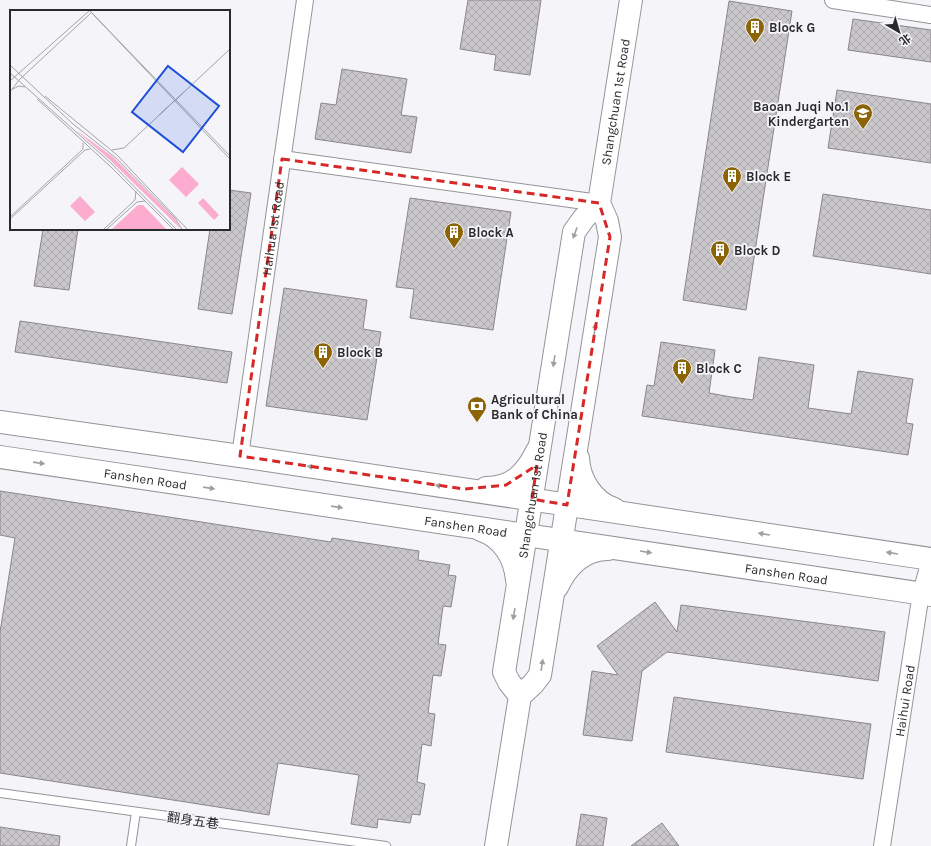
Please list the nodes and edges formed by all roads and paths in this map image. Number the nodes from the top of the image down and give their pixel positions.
1 (305, 0) edge
2 (631, 0) edge
3 (833, 0) edge
4 (931, 15) edge
5 (282, 159) junction
6 (599, 203) junction
7 (0, 422) edge
8 (541, 443) junction
9 (577, 444) junction
10 (240, 456) junction
11 (0, 457) edge
12 (464, 489) junction
13 (532, 499) junction
14 (567, 505) junction
15 (627, 514) junction
16 (466, 525) junction
17 (526, 534) junction
18 (562, 540) junction
19 (622, 549) junction
20 (931, 558) edge
21 (518, 587) junction
22 (926, 594) edge
23 (553, 595) junction
24 (520, 696) junction
25 (0, 793) edge
26 (136, 812) junction
27 (131, 846) edge
28 (386, 846) edge
29 (496, 846) edge
30 (882, 846) edge

1 - 5 street, Haihua 1st Road
2 - 6 main road, Shangchuan 1st Road
3 - 4 street
5 - 6 street
5 - 10 street, Haihua 1st Road
6 -> 8 main road, Shangchuan 1st Road
9 -> 6 main road
7 - 10 main road
8 - 12 main road
8 - 13 main road, Shangchuan 1st Road
9 - 14 main road
9 - 15 main road
12 -> 10 main road
11 -> 16 main road, Fanshen Road
12 - 13 main road
13 - 14 main road
13 - 17 main road, Shangchuan 1st Road
14 - 15 main road
14 - 18 main road
20 -> 15 main road
16 - 17 main road, Fanshen Road
16 - 21 main road
17 - 18 main road, Fanshen Road
17 - 21 main road, Shangchuan 1st Road
18 - 19 main road, Fanshen Road
18 - 23 main road
19 -> 22 main road, Fanshen Road
19 - 23 main road
20 - 22 street, Haihui Road
21 -> 24 main road, Shangchuan 1st Road
22 - 30 street, Haihui Road
24 -> 23 main road
24 - 29 main road
25 - 26 lane, 翻身五巷
26 - 27 lane
26 - 28 lane, 翻身五巷

